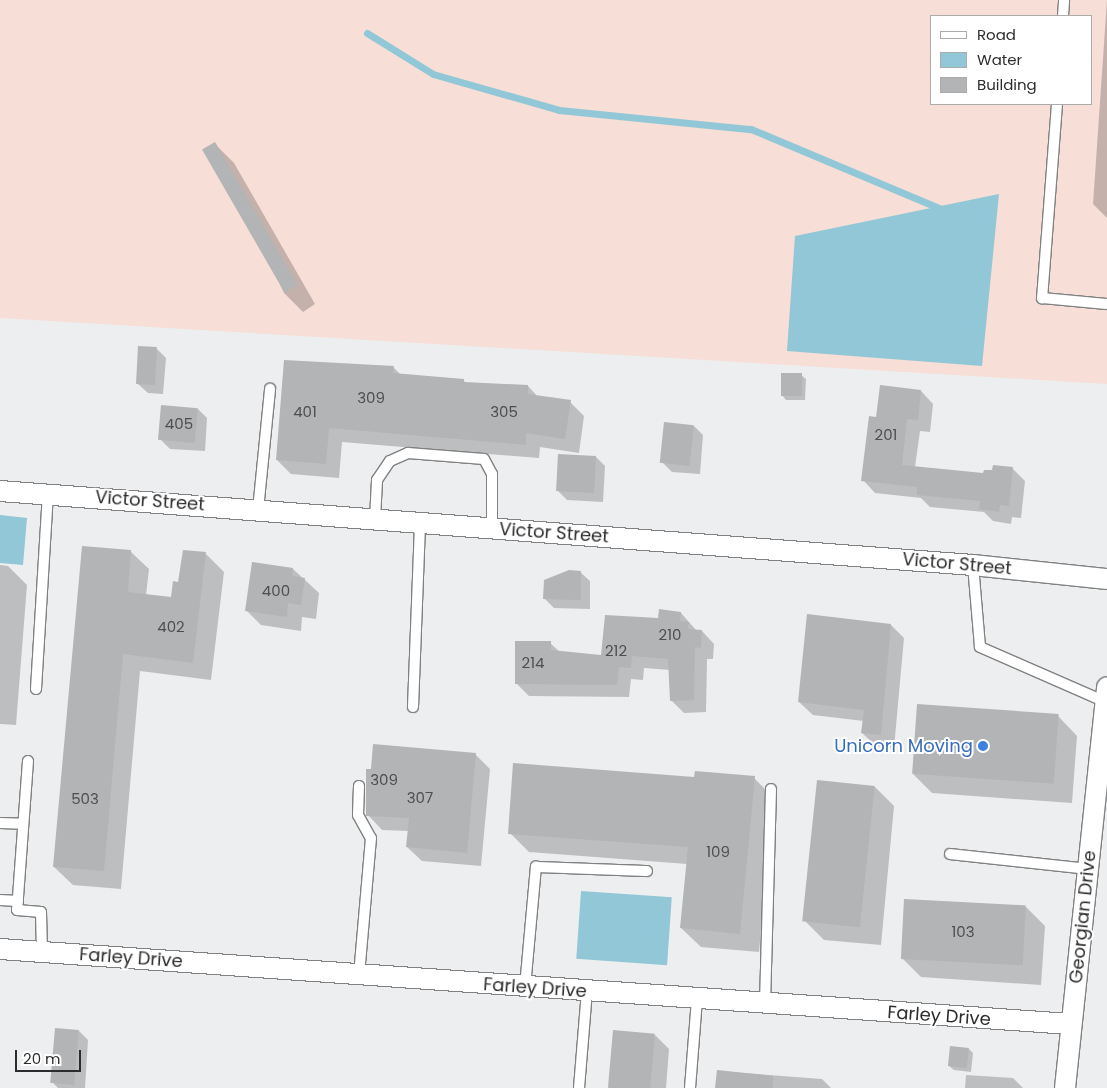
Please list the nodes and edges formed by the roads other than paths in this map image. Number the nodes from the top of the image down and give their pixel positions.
1 (1064, 0) edge
2 (1063, 15) edge
3 (1057, 105) edge
4 (1107, 304) edge
5 (270, 389) dead end
6 (0, 490) edge
7 (48, 493) junction
8 (258, 510) junction
9 (375, 519) junction
10 (420, 522) junction
11 (492, 528) junction
12 (973, 565) junction
13 (1107, 579) edge
14 (36, 689) dead end
15 (1106, 695) edge
16 (413, 707) dead end
17 (1104, 758) edge
18 (28, 761) dead end
19 (358, 786) dead end
20 (771, 789) dead end
21 (0, 823) edge
22 (23, 824) junction
23 (950, 854) dead end
24 (1088, 869) junction
25 (646, 871) dead end
26 (0, 900) edge
27 (18, 901) junction
28 (0, 949) edge
29 (42, 952) junction
30 (359, 974) junction
31 (525, 987) junction
32 (586, 992) junction
33 (697, 999) junction
34 (765, 1004) junction
35 (1071, 1024) junction
36 (579, 1088) edge
37 (690, 1088) edge
38 (1065, 1088) edge

1 - 2 lane
3 - 4 lane
5 - 8 lane
6 - 7 street, Victor Street
7 - 8 street, Victor Street
7 - 14 lane
8 - 9 street, Victor Street
9 - 10 street, Victor Street
9 - 11 lane
10 - 11 street, Victor Street
10 - 16 lane
11 - 12 street, Victor Street
12 - 13 street, Victor Street
12 - 15 lane
15 - 17 street, Georgian Drive
17 - 24 street, Georgian Drive
18 - 22 lane
19 - 30 lane
20 - 34 lane
21 - 22 lane
22 - 27 lane
23 - 24 lane
24 - 35 street, Georgian Drive
25 - 31 lane
26 - 27 lane
27 - 29 lane
28 - 29 street, Farley Drive
29 - 30 street, Farley Drive
30 - 31 street, Farley Drive
31 - 32 street, Farley Drive
32 - 33 street, Farley Drive
32 - 36 lane
33 - 34 street, Farley Drive
33 - 37 lane
34 - 35 street, Farley Drive
35 - 38 street, Georgian Drive

